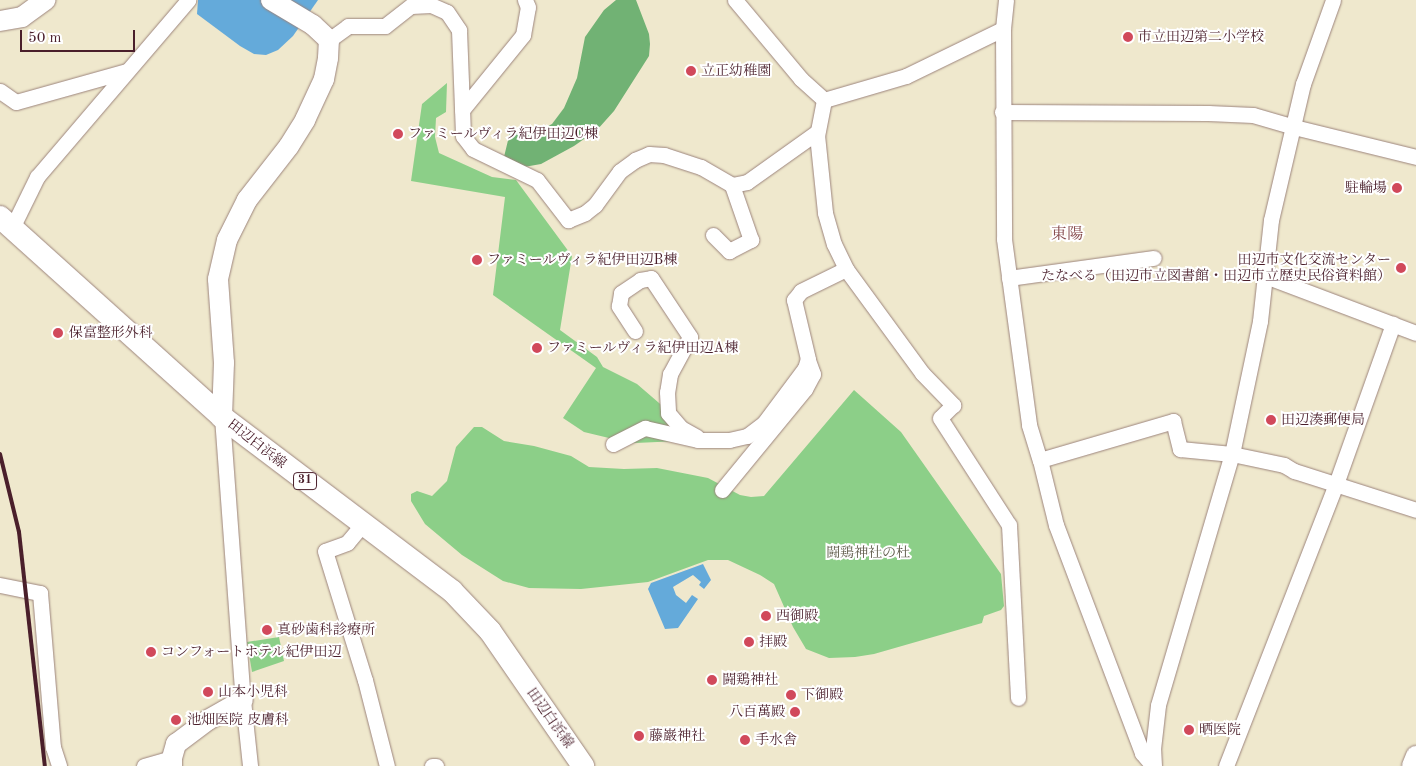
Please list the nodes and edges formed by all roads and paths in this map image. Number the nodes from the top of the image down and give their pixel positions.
1 (45, 0) edge
2 (188, 0) edge
3 (271, 0) edge
4 (525, 0) edge
5 (735, 0) edge
6 (1006, 0) edge
7 (1333, 0) edge
8 (0, 21) edge
9 (1003, 29) junction
10 (329, 40) junction
11 (127, 71) junction
12 (0, 91) edge
13 (824, 100) junction
14 (462, 110) junction
15 (1002, 112) junction
16 (1294, 127) junction
17 (817, 132) junction
18 (1416, 157) edge
19 (732, 185) junction
20 (6, 222) edge
21 (713, 235) dead end
22 (1154, 258) dead end
23 (846, 269) junction
24 (1265, 276) junction
25 (1009, 278) junction
26 (1393, 324) junction
27 (635, 331) dead end
28 (1416, 333) edge
29 (808, 359) junction
30 (222, 417) junction
31 (702, 440) junction
32 (613, 444) dead end
33 (1232, 454) junction
34 (1040, 460) junction
35 (1336, 484) junction
36 (722, 490) dead end
37 (1416, 510) edge
38 (362, 524) junction
39 (0, 584) edge
40 (1018, 698) dead end
41 (243, 700) junction
42 (1416, 756) edge
43 (172, 762) edge
44 (59, 766) edge
45 (144, 766) edge
46 (250, 766) edge
47 (387, 766) edge
48 (432, 766) edge
49 (436, 766) edge
50 (583, 766) edge
51 (1153, 766) edge
52 (1226, 766) edge
53 (1412, 766) edge

1 - 8 street
2 - 11 street
3 - 10 street
4 - 14 street
5 - 13 street
6 - 9 street
7 - 16 street
9 - 13 street
9 - 15 street
10 - 14 street
10 - 30 street
11 - 12 street
11 - 20 street
13 - 17 street
14 - 19 street
15 - 16 street
15 - 25 street
16 - 18 street
16 - 24 street
17 - 19 street
17 - 23 street
19 - 21 street
20 - 30 main road, 田辺白浜線 / 31
22 - 25 street
23 - 29 street
23 - 40 street
24 - 26 street
24 - 33 street
25 - 34 street
26 - 28 street
26 - 35 street
27 - 31 street
29 - 31 street
29 - 36 street
30 - 38 main road, 田辺白浜線 / 31
30 - 41 street
31 - 32 street
33 - 34 street
33 - 35 street
33 - 51 street
34 - 51 street
35 - 37 street
35 - 52 street
38 - 47 street
38 - 50 main road, 田辺白浜線 / 31
39 - 44 street
41 - 43 street
41 - 46 street
42 - 53 street
43 - 45 street
48 - 49 street

